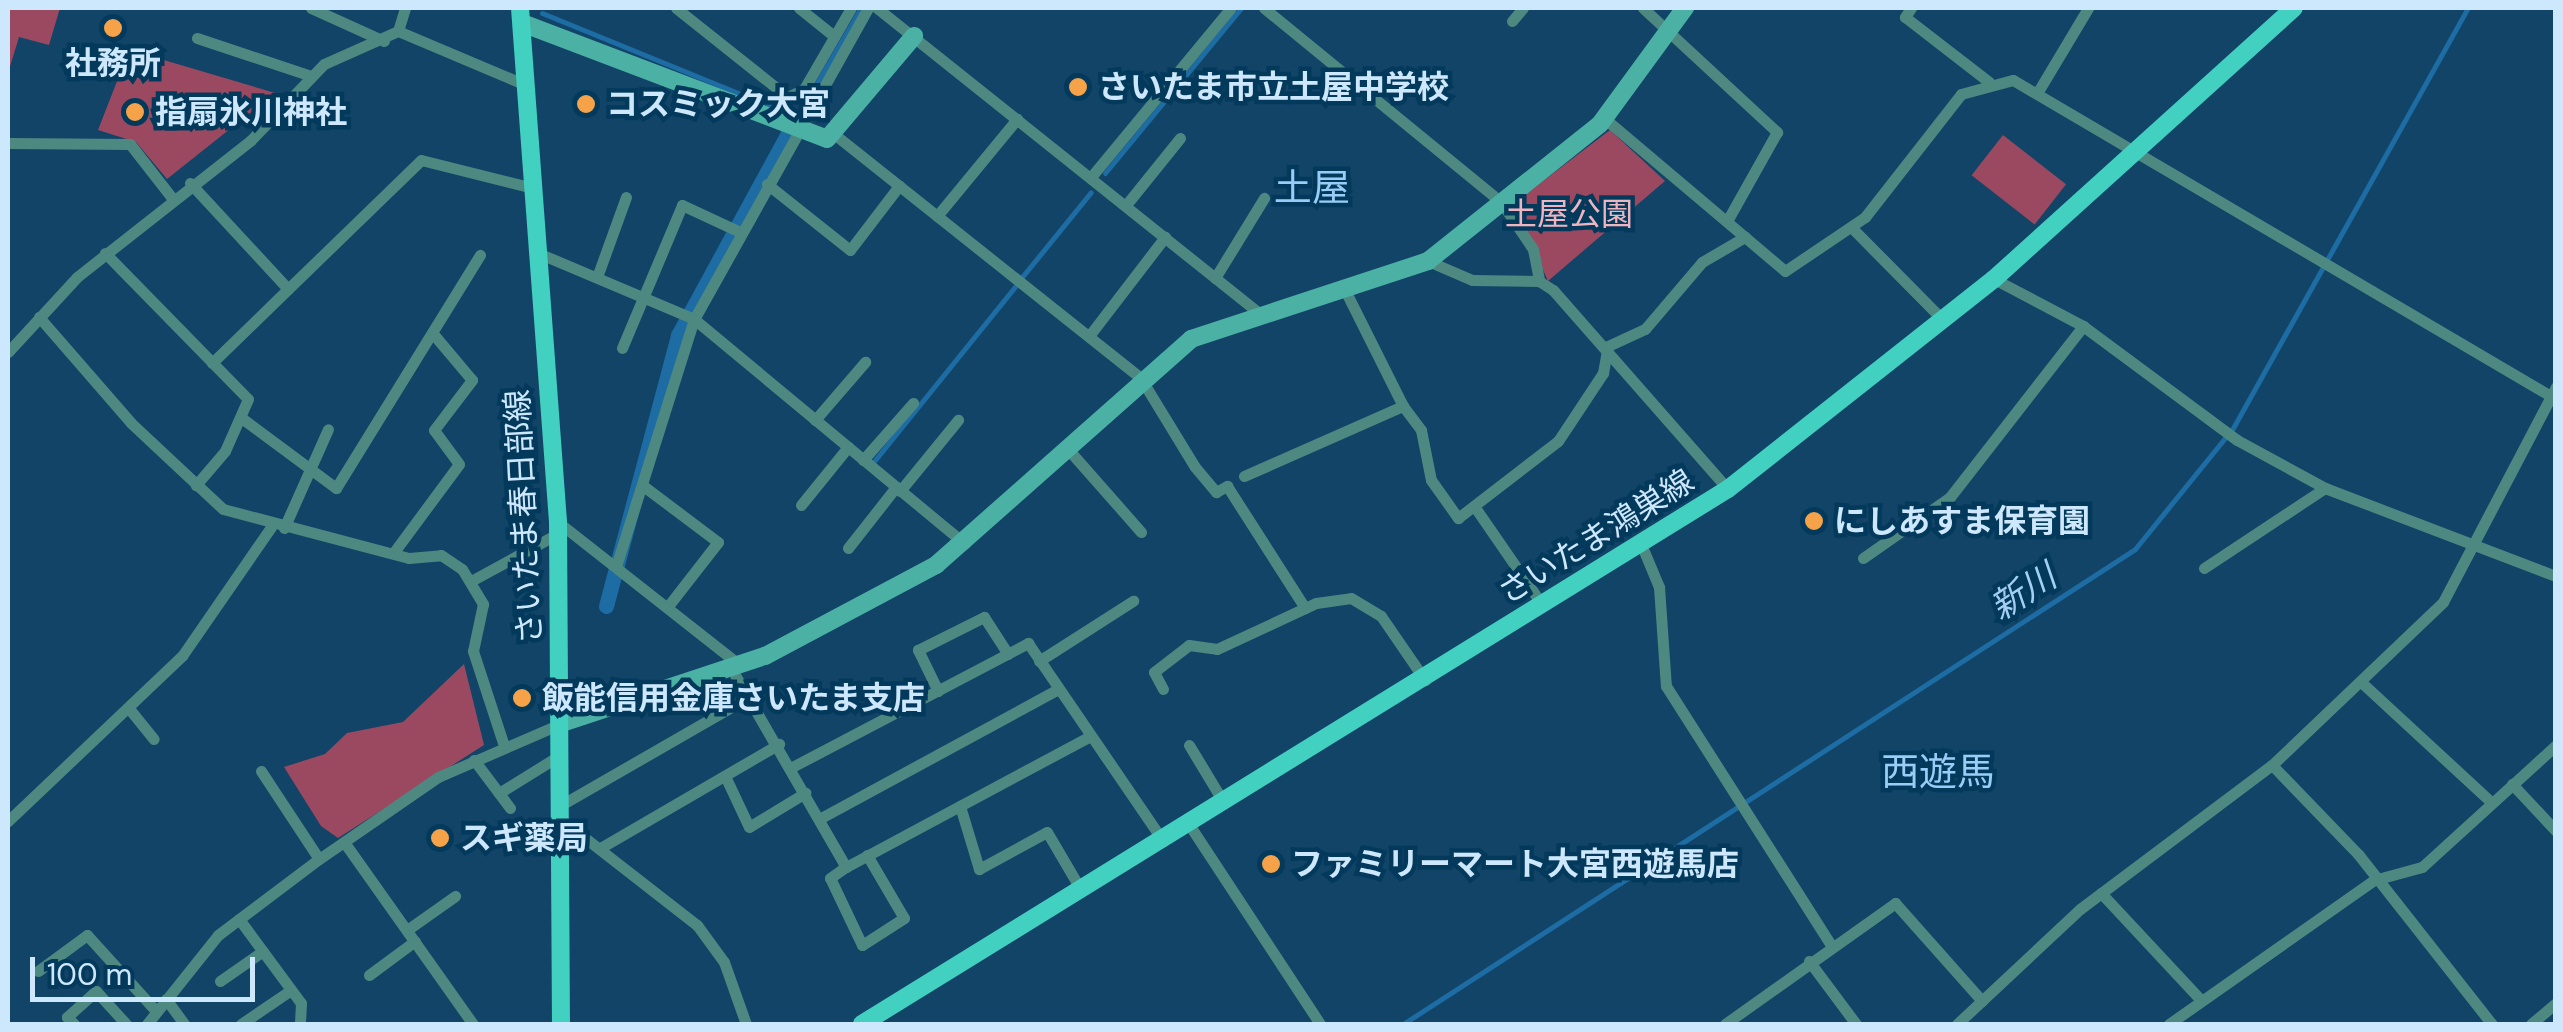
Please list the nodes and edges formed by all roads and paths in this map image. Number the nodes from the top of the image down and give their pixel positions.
1 (311, 8) edge
2 (405, 8) edge
3 (676, 8) edge
4 (699, 8) edge
5 (799, 8) edge
6 (850, 8) edge
7 (868, 8) edge
8 (877, 8) edge
9 (1231, 8) edge
10 (1264, 8) edge
11 (1522, 8) edge
12 (1643, 8) edge
13 (1685, 8) edge
14 (1911, 8) edge
15 (2088, 8) edge
16 (2294, 8) edge
17 (521, 15) edge
18 (689, 18) junction
19 (1512, 21) dead end
20 (1670, 29) junction
21 (398, 31) junction
22 (834, 36) junction
23 (914, 36) junction
24 (197, 38) dead end
25 (384, 41) junction
26 (311, 76) junction
27 (1989, 82) junction
28 (526, 85) junction
29 (2038, 90) junction
30 (1604, 118) junction
31 (1018, 119) junction
32 (796, 132) junction
33 (834, 134) junction
34 (1180, 138) dead end
35 (8, 142) edge
36 (2130, 153) junction
37 (1091, 177) junction
38 (190, 183) junction
39 (768, 184) junction
40 (899, 186) junction
41 (533, 188) junction
42 (626, 197) dead end
43 (172, 198) junction
44 (1264, 198) dead end
45 (1501, 202) junction
46 (1126, 205) junction
47 (938, 216) junction
48 (1727, 221) junction
49 (1851, 226) junction
50 (740, 232) junction
51 (1745, 237) junction
52 (1165, 238) junction
53 (105, 253) junction
54 (538, 254) junction
55 (480, 255) dead end
56 (1428, 260) junction
57 (596, 277) junction
58 (1216, 278) junction
59 (1994, 278) junction
60 (1539, 281) junction
61 (288, 289) junction
62 (1345, 290) junction
63 (644, 296) junction
64 (1260, 316) junction
65 (39, 317) junction
66 (694, 319) junction
67 (1944, 321) junction
68 (2082, 326) junction
69 (435, 336) junction
70 (1088, 336) junction
71 (622, 348) dead end
72 (8, 352) edge
73 (1605, 352) junction
74 (865, 362) dead end
75 (212, 363) junction
76 (1140, 377) junction
77 (2552, 391) edge
78 (913, 403) dead end
79 (1403, 406) junction
80 (243, 418) junction
81 (815, 420) junction
82 (958, 420) dead end
83 (328, 429) dead end
84 (848, 447) junction
85 (1067, 448) junction
86 (863, 460) junction
87 (311, 468) junction
88 (1244, 476) dead end
89 (196, 485) junction
90 (642, 485) junction
91 (2325, 488) junction
92 (898, 489) junction
93 (1728, 489) junction
94 (801, 505) dead end
95 (1474, 506) junction
96 (278, 527) junction
97 (558, 528) junction
98 (1141, 532) dead end
99 (2472, 540) junction
100 (965, 544) junction
101 (1641, 544) junction
102 (848, 548) dead end
103 (394, 552) junction
104 (1863, 558) dead end
105 (617, 563) junction
106 (2204, 568) dead end
107 (2556, 576) edge
108 (471, 580) junction
109 (1133, 600) dead end
110 (669, 605) junction
111 (1544, 606) junction
112 (1305, 608) junction
113 (1008, 654) junction
114 (1040, 661) junction
115 (736, 666) junction
116 (1426, 680) junction
117 (2361, 682) junction
118 (1163, 689) dead end
119 (1058, 690) junction
120 (938, 691) junction
121 (749, 696) junction
122 (131, 712) junction
123 (562, 723) junction
124 (1088, 737) junction
125 (154, 739) dead end
126 (779, 744) junction
127 (1190, 745) dead end
128 (2556, 745) edge
129 (504, 746) junction
130 (562, 754) junction
131 (474, 760) junction
132 (2272, 765) junction
133 (792, 767) junction
134 (261, 771) dead end
135 (725, 776) junction
136 (2512, 784) junction
137 (499, 793) junction
138 (805, 793) junction
139 (2492, 803) junction
140 (960, 806) junction
141 (1226, 806) junction
142 (510, 808) dead end
143 (562, 813) junction
144 (820, 818) junction
145 (8, 821) edge
146 (1192, 829) junction
147 (2556, 830) edge
148 (344, 842) junction
149 (1166, 844) junction
150 (602, 846) junction
151 (867, 855) junction
152 (319, 859) junction
153 (846, 866) junction
154 (2374, 880) junction
155 (1081, 890) junction
156 (2101, 893) junction
157 (456, 896) dead end
158 (240, 919) junction
159 (406, 930) junction
160 (414, 941) junction
161 (1830, 945) junction
162 (262, 951) junction
163 (1809, 961) junction
164 (38, 971) dead end
165 (370, 974) dead end
166 (220, 981) dead end
167 (291, 990) junction
168 (166, 999) junction
169 (2200, 999) junction
170 (1982, 1001) junction
171 (2556, 1003) edge
172 (156, 1011) junction
173 (561, 1019) edge
174 (74, 1024) edge
175 (126, 1024) edge
176 (147, 1024) edge
177 (184, 1024) edge
178 (241, 1024) edge
179 (300, 1024) edge
180 (472, 1024) edge
181 (544, 1024) edge
182 (746, 1024) edge
183 (862, 1024) edge
184 (1320, 1024) edge
185 (1725, 1024) edge
186 (1856, 1024) edge
187 (1957, 1024) edge
188 (2168, 1024) edge
189 (2492, 1024) edge
190 (2531, 1024) edge

1 - 25 street
2 - 21 street
3 - 18 street
4 - 18 street
5 - 22 street
6 - 22 street
7 - 32 street
8 - 23 street
9 - 37 street
10 - 45 street
11 - 19 street
12 - 20 street
13 - 20 street
14 - 27 street
15 - 29 street
16 - 36 main road, さいたま鴻巣線
17 - 28 main road, さいたま春日部線
17 - 32 street
18 - 22 street
20 - 30 street
20 - 48 street
21 - 25 street
21 - 28 street
23 - 31 street
23 - 33 street
24 - 26 street
25 - 26 street
26 - 38 street
27 - 29 street
27 - 49 street
28 - 41 main road, さいたま春日部線
29 - 36 street
30 - 45 street
30 - 48 street
31 - 37 street
31 - 47 street
32 - 33 street
32 - 39 street
33 - 40 street
34 - 46 street
35 - 43 street
36 - 59 main road, さいたま鴻巣線
36 - 77 street
37 - 46 street
38 - 43 street
38 - 61 street
39 - 40 street
39 - 50 street
40 - 47 street
41 - 54 main road, さいたま春日部線
41 - 61 street
42 - 57 street
43 - 53 street
44 - 58 street
45 - 56 street
45 - 60 street
46 - 52 street
47 - 70 street
48 - 51 street
49 - 51 street
49 - 67 street
50 - 63 street
50 - 66 street
51 - 73 street
52 - 58 street
52 - 70 street
53 - 65 street
53 - 75 street
54 - 57 street
54 - 97 main road, さいたま春日部線
55 - 69 street
56 - 60 street
56 - 62 street
57 - 63 street
58 - 64 street
59 - 67 main road, さいたま鴻巣線
59 - 68 street
60 - 73 street
61 - 75 street
62 - 64 street
62 - 79 street
63 - 66 street
63 - 71 street
64 - 76 street
65 - 72 street
65 - 89 street
66 - 81 street
66 - 90 street
67 - 93 main road, さいたま鴻巣線
68 - 91 street
68 - 104 street
69 - 87 street
69 - 103 street
70 - 76 street
73 - 93 street
73 - 95 street
74 - 81 street
75 - 80 street
76 - 85 street
76 - 112 street
77 - 99 street
78 - 86 street
79 - 88 street
79 - 95 street
80 - 87 street
80 - 89 street
81 - 84 street
82 - 92 street
83 - 87 street
84 - 86 street
84 - 94 street
85 - 98 street
85 - 100 street
86 - 92 street
87 - 96 street
89 - 96 street
90 - 105 street
90 - 110 street
91 - 99 street
91 - 106 street
92 - 100 street
92 - 102 street
93 - 101 main road, さいたま鴻巣線
95 - 111 street
96 - 103 street
96 - 122 street
97 - 105 street
97 - 108 street
97 - 123 main road, さいたま春日部線
99 - 107 street
99 - 117 street
100 - 115 street
101 - 111 main road, さいたま鴻巣線
101 - 161 street
103 - 108 street
105 - 110 street
108 - 129 street
109 - 114 street
110 - 115 street
111 - 116 main road, さいたま鴻巣線
112 - 116 street
112 - 118 street
113 - 114 street
113 - 120 street
113 - 120 street
114 - 119 street
115 - 121 street
115 - 123 street
116 - 141 main road, さいたま鴻巣線
117 - 132 street
117 - 139 street
119 - 124 street
119 - 144 street
120 - 133 street
121 - 126 street
121 - 143 street
122 - 125 street
122 - 145 street
123 - 129 street
123 - 130 main road, さいたま春日部線
124 - 140 street
124 - 149 street
126 - 133 street
126 - 135 street
127 - 141 street
128 - 136 street
129 - 131 street
130 - 137 street
130 - 143 main road, さいたま春日部線
131 - 137 street
131 - 148 street
132 - 154 street
132 - 156 street
133 - 138 street
134 - 152 street
135 - 138 street
135 - 150 street
136 - 139 street
136 - 147 street
137 - 142 street
138 - 144 street
139 - 154 street
140 - 151 street
140 - 155 street
141 - 146 main road, さいたま鴻巣線
143 - 150 street
143 - 173 main road, さいたま春日部線
144 - 153 street
146 - 149 main road, さいたま鴻巣線
146 - 184 street
148 - 152 street
148 - 159 street
149 - 155 main road, さいたま鴻巣線
150 - 182 street
151 - 153 street
151 - 153 street
152 - 158 street
154 - 169 street
154 - 189 street
155 - 183 main road, さいたま鴻巣線
156 - 169 street
156 - 170 street
157 - 159 street
158 - 162 street
158 - 168 street
159 - 160 street
160 - 165 street
160 - 180 street
161 - 163 street
161 - 170 street
162 - 166 street
162 - 167 street
163 - 185 street
163 - 186 street
164 - 172 street
167 - 178 street
167 - 179 street
168 - 172 street
168 - 177 street
169 - 188 street
170 - 187 street
171 - 190 street
172 - 176 street
173 - 181 street
174 - 175 street

